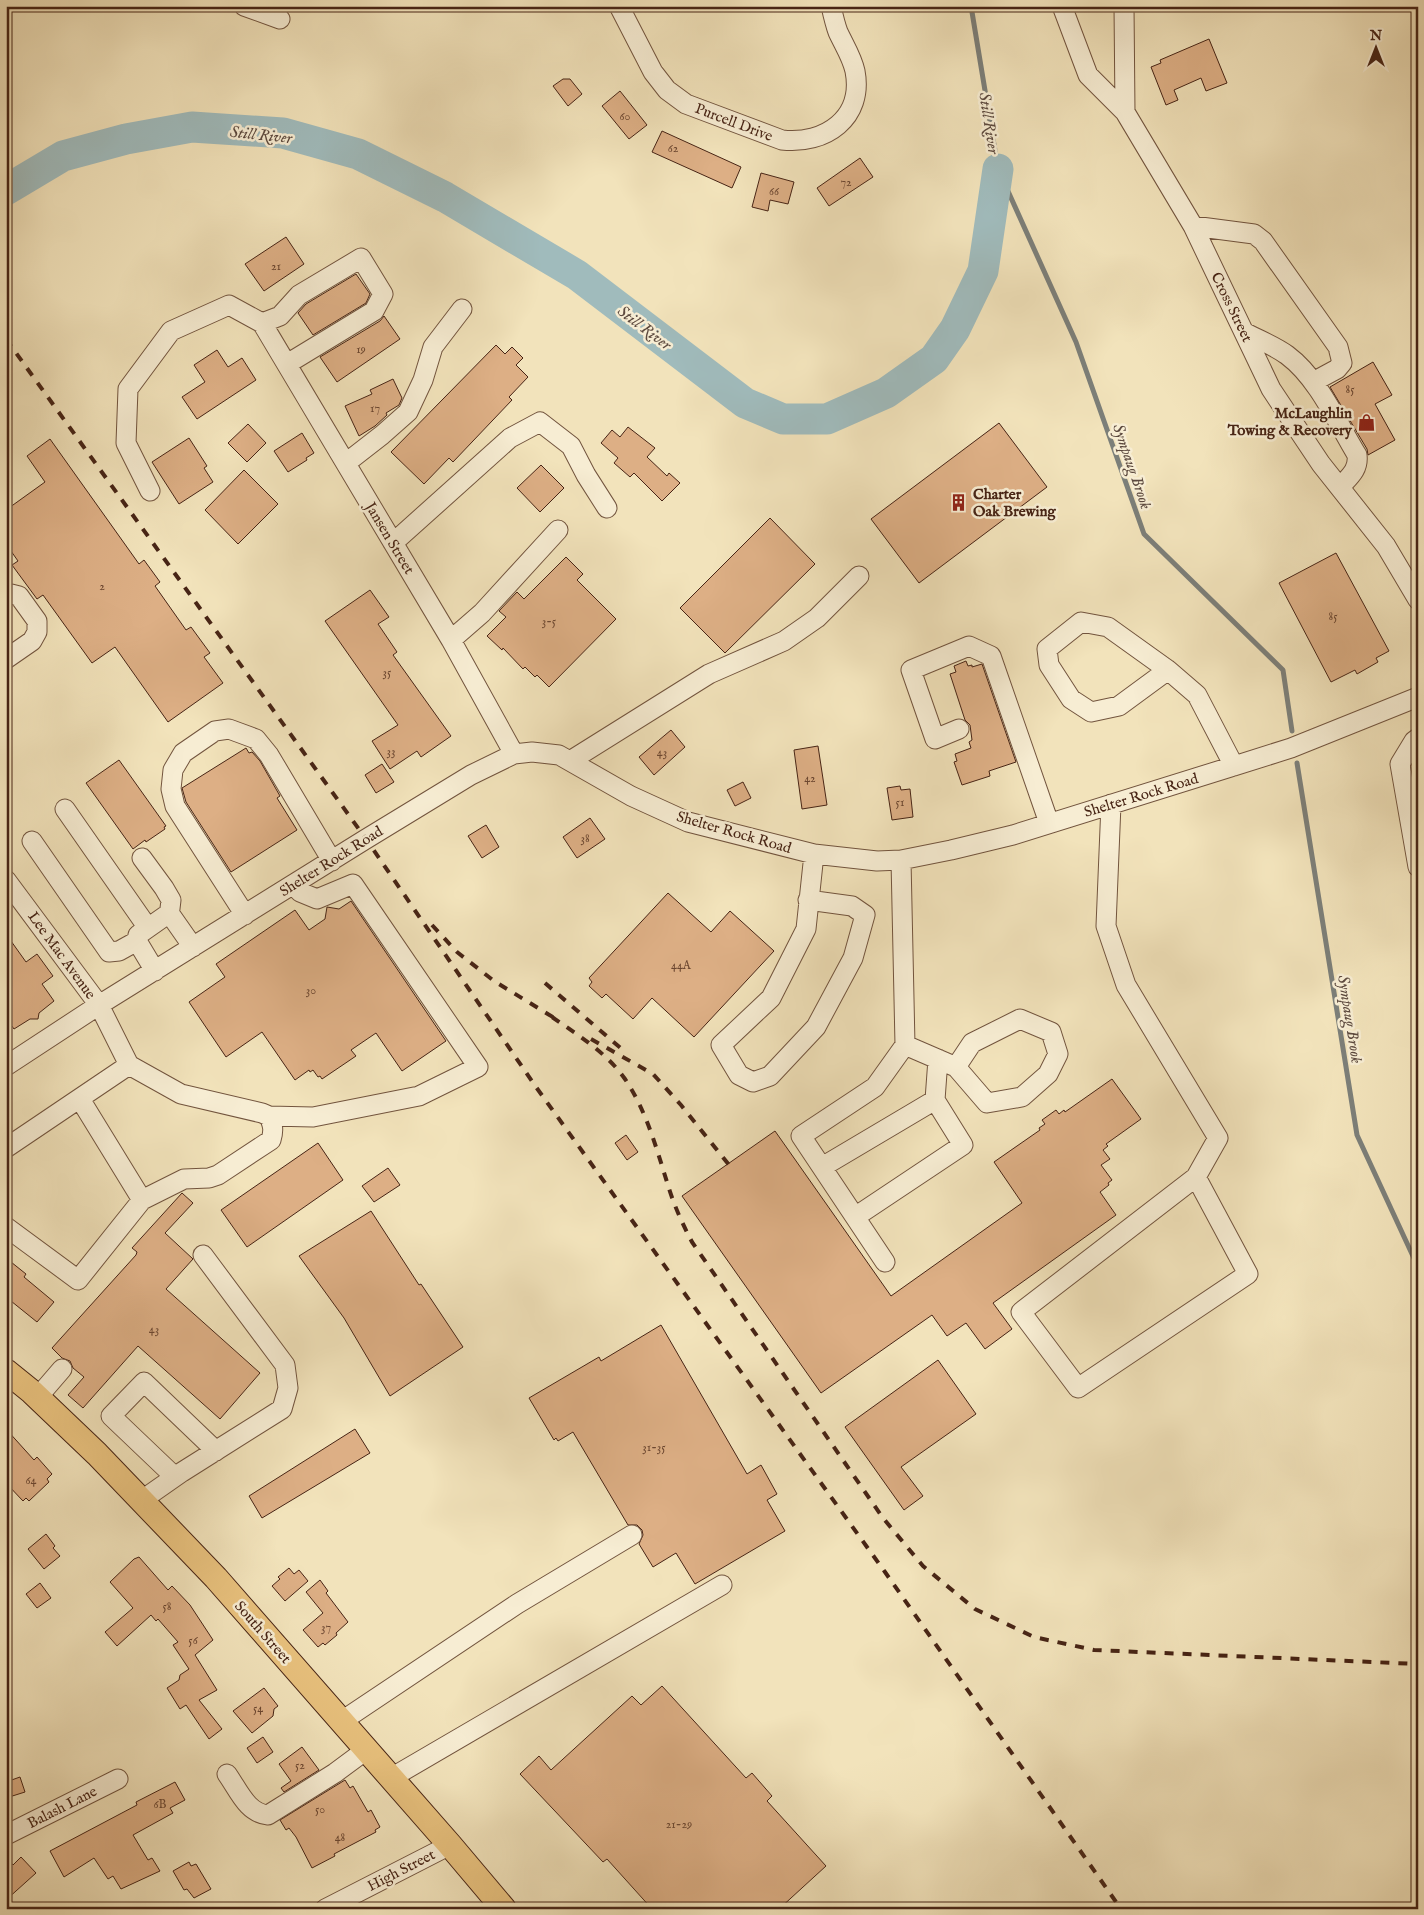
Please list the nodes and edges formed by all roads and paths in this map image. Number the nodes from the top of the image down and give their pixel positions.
1 (244, 6) edge
2 (619, 6) edge
3 (831, 6) edge
4 (1062, 6) edge
5 (1124, 6) edge
6 (280, 18) dead end
7 (1125, 112) junction
8 (1193, 226) junction
9 (462, 309) dead end
10 (262, 323) junction
11 (1246, 333) junction
12 (287, 364) junction
13 (1313, 382) junction
14 (346, 463) junction
15 (1340, 487) junction
16 (150, 491) dead end
17 (607, 508) dead end
18 (558, 530) dead end
19 (393, 543) junction
20 (859, 576) dead end
21 (6, 596) edge
22 (1418, 600) edge
23 (451, 640) junction
24 (6, 659) edge
25 (1168, 670) junction
26 (1418, 697) edge
27 (959, 729) dead end
28 (1418, 738) edge
29 (514, 754) junction
30 (570, 761) junction
31 (1234, 766) junction
32 (1111, 804) junction
33 (65, 809) dead end
34 (1049, 823) junction
35 (32, 841) dead end
36 (814, 854) junction
37 (142, 858) dead end
38 (332, 860) junction
39 (901, 860) junction
40 (1418, 867) edge
41 (6, 880) edge
42 (294, 884) junction
43 (808, 900) junction
44 (245, 915) junction
45 (169, 916) junction
46 (143, 935) junction
47 (193, 947) junction
48 (155, 971) junction
49 (99, 1005) junction
50 (905, 1045) junction
51 (938, 1059) junction
52 (129, 1065) junction
53 (6, 1066) edge
54 (956, 1067) junction
55 (80, 1099) junction
56 (935, 1100) junction
57 (270, 1116) junction
58 (6, 1148) edge
59 (822, 1167) junction
60 (1196, 1178) junction
61 (142, 1200) junction
62 (856, 1217) junction
63 (6, 1227) edge
64 (203, 1255) dead end
65 (885, 1262) dead end
66 (62, 1369) dead end
67 (6, 1371) edge
68 (37, 1398) junction
69 (216, 1451) junction
70 (175, 1477) junction
71 (143, 1502) junction
72 (632, 1535) dead end
73 (722, 1585) dead end
74 (342, 1721) junction
75 (366, 1750) junction
76 (227, 1774) dead end
77 (391, 1778) junction
78 (118, 1779) dead end
79 (6, 1835) edge
80 (450, 1845) junction
81 (325, 1909) edge
82 (504, 1909) edge

1 - 6 street
2 - 3 street, Purcell Drive
4 - 7 street, Cross Street
5 - 7 street
7 - 8 street, Cross Street
8 - 11 street, Cross Street
8 - 13 street
9 - 14 street
10 - 12 street, Jansen Street
10 - 12 street
10 - 16 street
11 - 13 street
11 - 15 street, Cross Street
12 - 14 street, Jansen Street
13 - 15 street
14 - 19 street, Jansen Street
15 - 22 street, Cross Street
17 - 19 street
18 - 23 street
19 - 23 street, Jansen Street
20 - 30 street
21 - 24 street
23 - 29 street, Jansen Street
25 - 25 street
25 - 31 street
26 - 31 street, Shelter Rock Road
27 - 34 street
28 - 40 street
29 - 30 street, Shelter Rock Road
29 - 38 street, Shelter Rock Road
30 - 36 street, Shelter Rock Road
31 - 32 street, Shelter Rock Road
32 - 34 street, Shelter Rock Road
32 - 60 street
33 - 46 street
34 - 39 street, Shelter Rock Road
35 - 46 street
36 - 39 street, Shelter Rock Road
36 - 43 street
37 - 45 street
38 - 42 street, Shelter Rock Road
38 - 44 street
39 - 50 street
41 - 49 street, Lee Mac Avenue
42 - 44 street, Shelter Rock Road
42 - 57 street
43 - 43 street
44 - 47 street, Shelter Rock Road
45 - 46 street
45 - 47 street
46 - 48 street
47 - 48 street, Shelter Rock Road
48 - 49 street, Shelter Rock Road
49 - 52 street, Lee Mac Avenue
49 - 53 street, Shelter Rock Road
50 - 51 street
50 - 59 street
51 - 54 street
51 - 56 street
52 - 55 street
52 - 57 street
54 - 54 street
55 - 58 street
55 - 61 street
56 - 59 street
56 - 62 street
57 - 61 street
59 - 62 street
60 - 60 street
61 - 63 street
62 - 65 street
64 - 69 street
66 - 68 street
67 - 68 main road, South Street
68 - 71 main road, South Street
69 - 70 street
69 - 70 street
70 - 71 street
71 - 74 main road, South Street
72 - 74 street
73 - 77 street
74 - 75 main road, South Street
75 - 76 street
75 - 77 main road, South Street
77 - 80 main road, South Street
78 - 79 street, Balash Lane
80 - 81 street, High Street
80 - 82 main road, South Street

